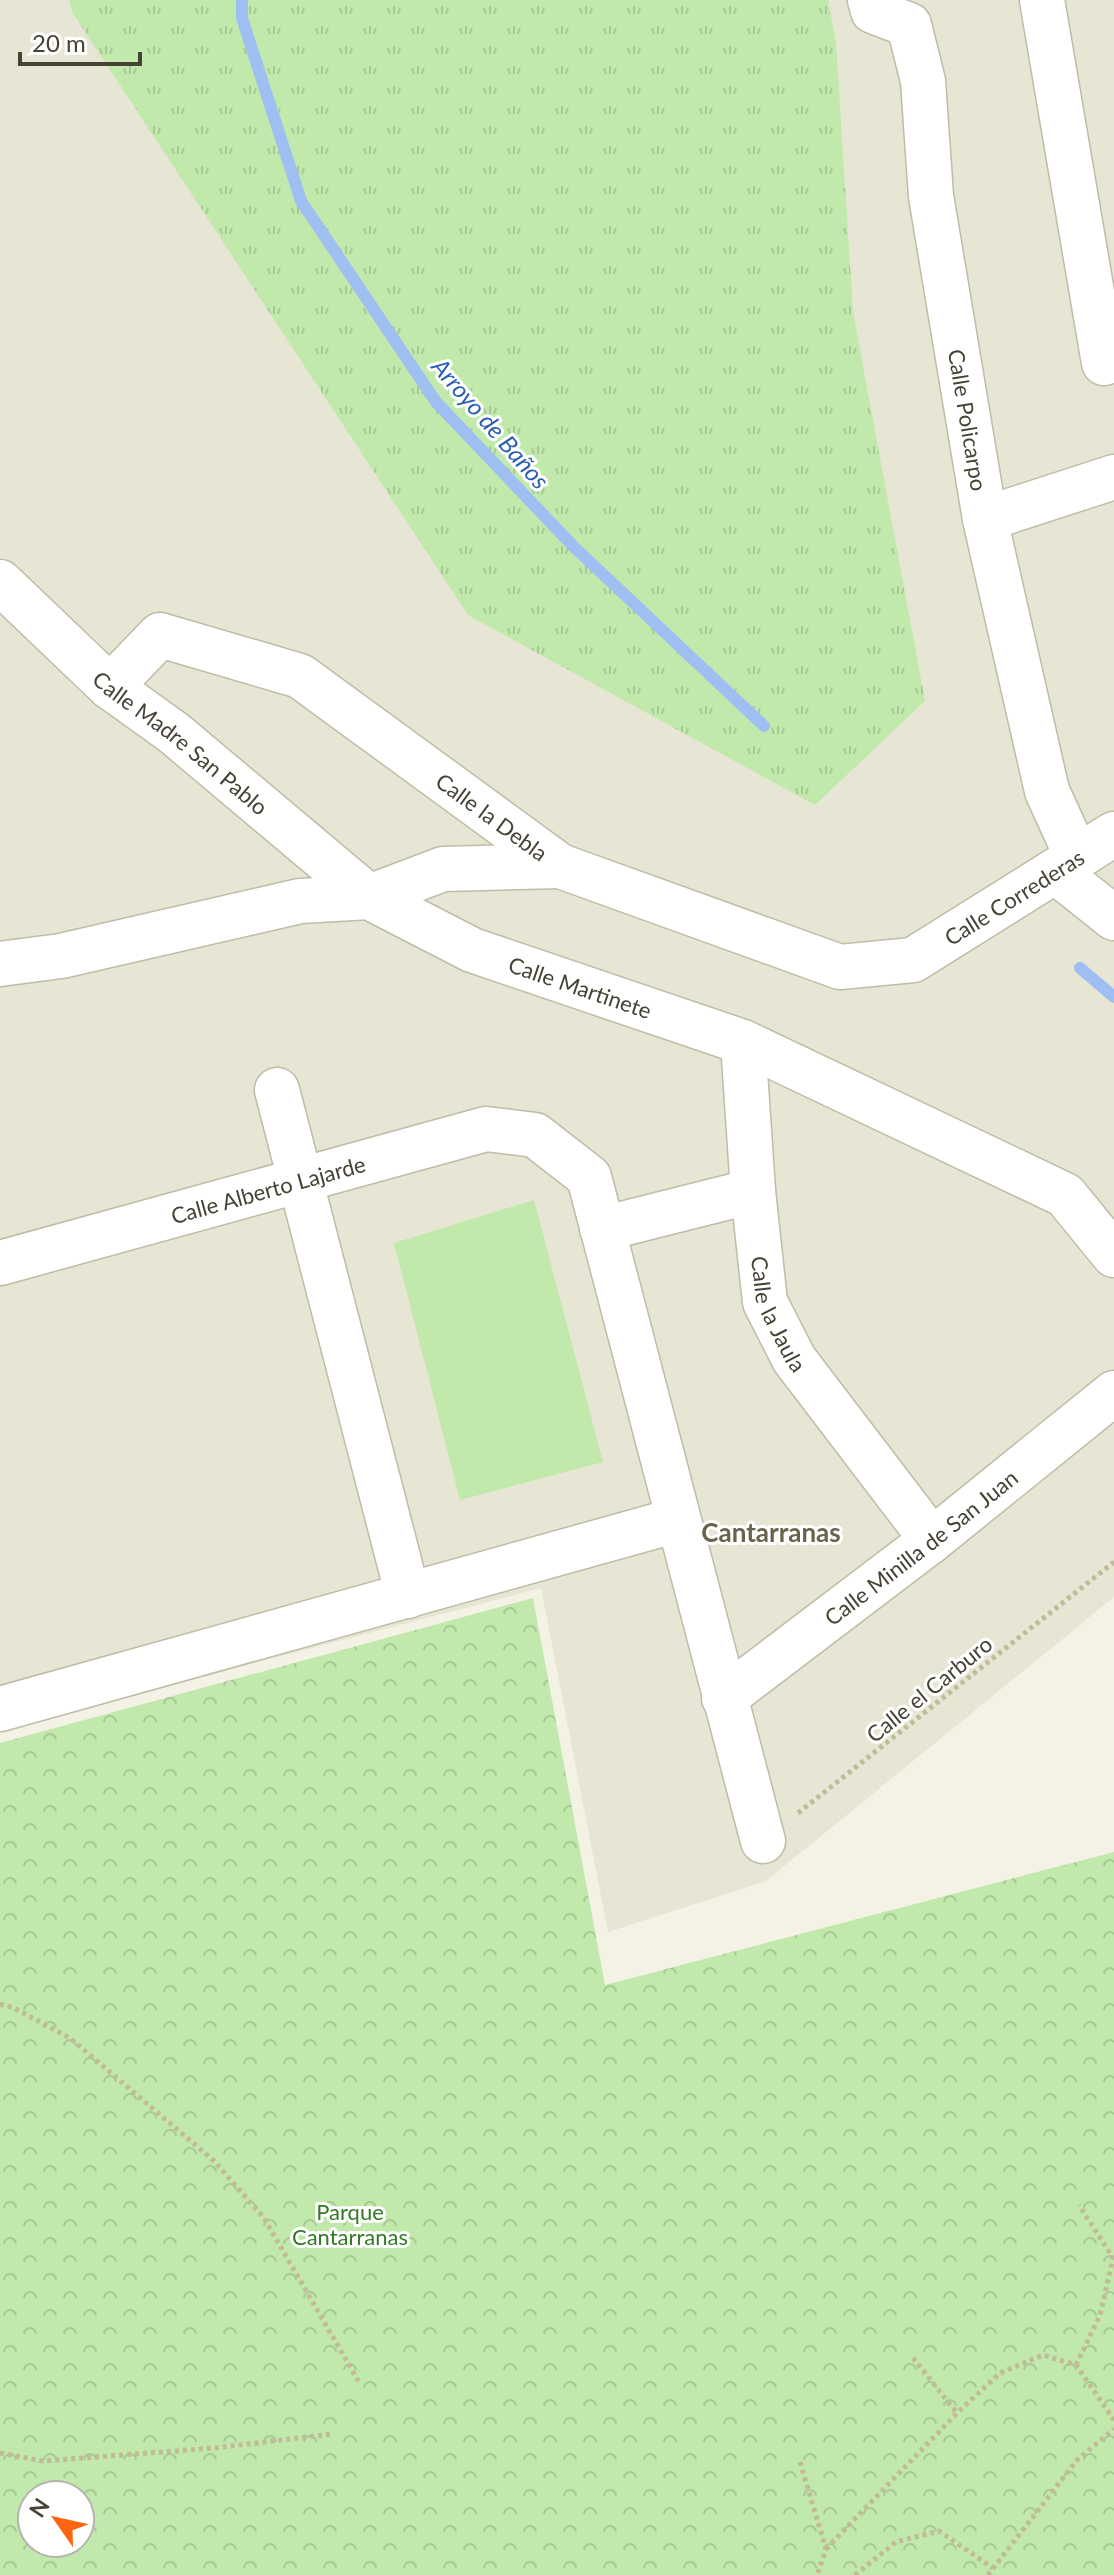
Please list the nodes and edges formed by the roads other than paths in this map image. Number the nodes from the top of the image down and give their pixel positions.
1 (1042, 0) edge
2 (872, 6) edge
3 (1114, 360) edge
4 (1114, 477) edge
5 (985, 519) junction
6 (0, 582) edge
7 (110, 687) junction
8 (1114, 834) edge
9 (1066, 864) junction
10 (560, 866) junction
11 (369, 897) junction
12 (1114, 918) edge
13 (913, 960) joint
14 (0, 964) edge
15 (743, 1042) junction
16 (277, 1090) dead end
17 (301, 1181) junction
18 (753, 1191) junction
19 (602, 1229) junction
20 (1114, 1255) edge
21 (0, 1263) edge
22 (1114, 1393) edge
23 (677, 1520) junction
24 (932, 1540) junction
25 (408, 1596) junction
26 (724, 1698) junction
27 (0, 1709) edge
28 (763, 1841) road end

1 - 3 street
2 - 5 street, Calle Policarpo
4 - 5 street
5 - 9 street, Calle Policarpo
6 - 7 street, Calle Madre San Pablo
7 - 10 street, Calle la Debla
7 - 11 street, Calle Madre San Pablo
8 - 9 street, Calle Correderas
9 - 12 street
9 - 13 street, Calle Correderas
10 - 11 street
10 - 13 street, Calle la Debla
11 - 14 street
11 - 15 street, Calle Martinete
15 - 18 street, Calle la Jaula
15 - 20 street, Calle Martinete
16 - 17 street
17 - 19 street, Calle Alberto Lajarde
17 - 21 street, Calle Alberto Lajarde
17 - 25 street
18 - 19 street
18 - 24 street, Calle la Jaula
19 - 23 street
22 - 24 street, Calle Minilla de San Juan
23 - 25 street
23 - 26 street
24 - 26 street, Calle Minilla de San Juan
25 - 27 street
26 - 28 street

